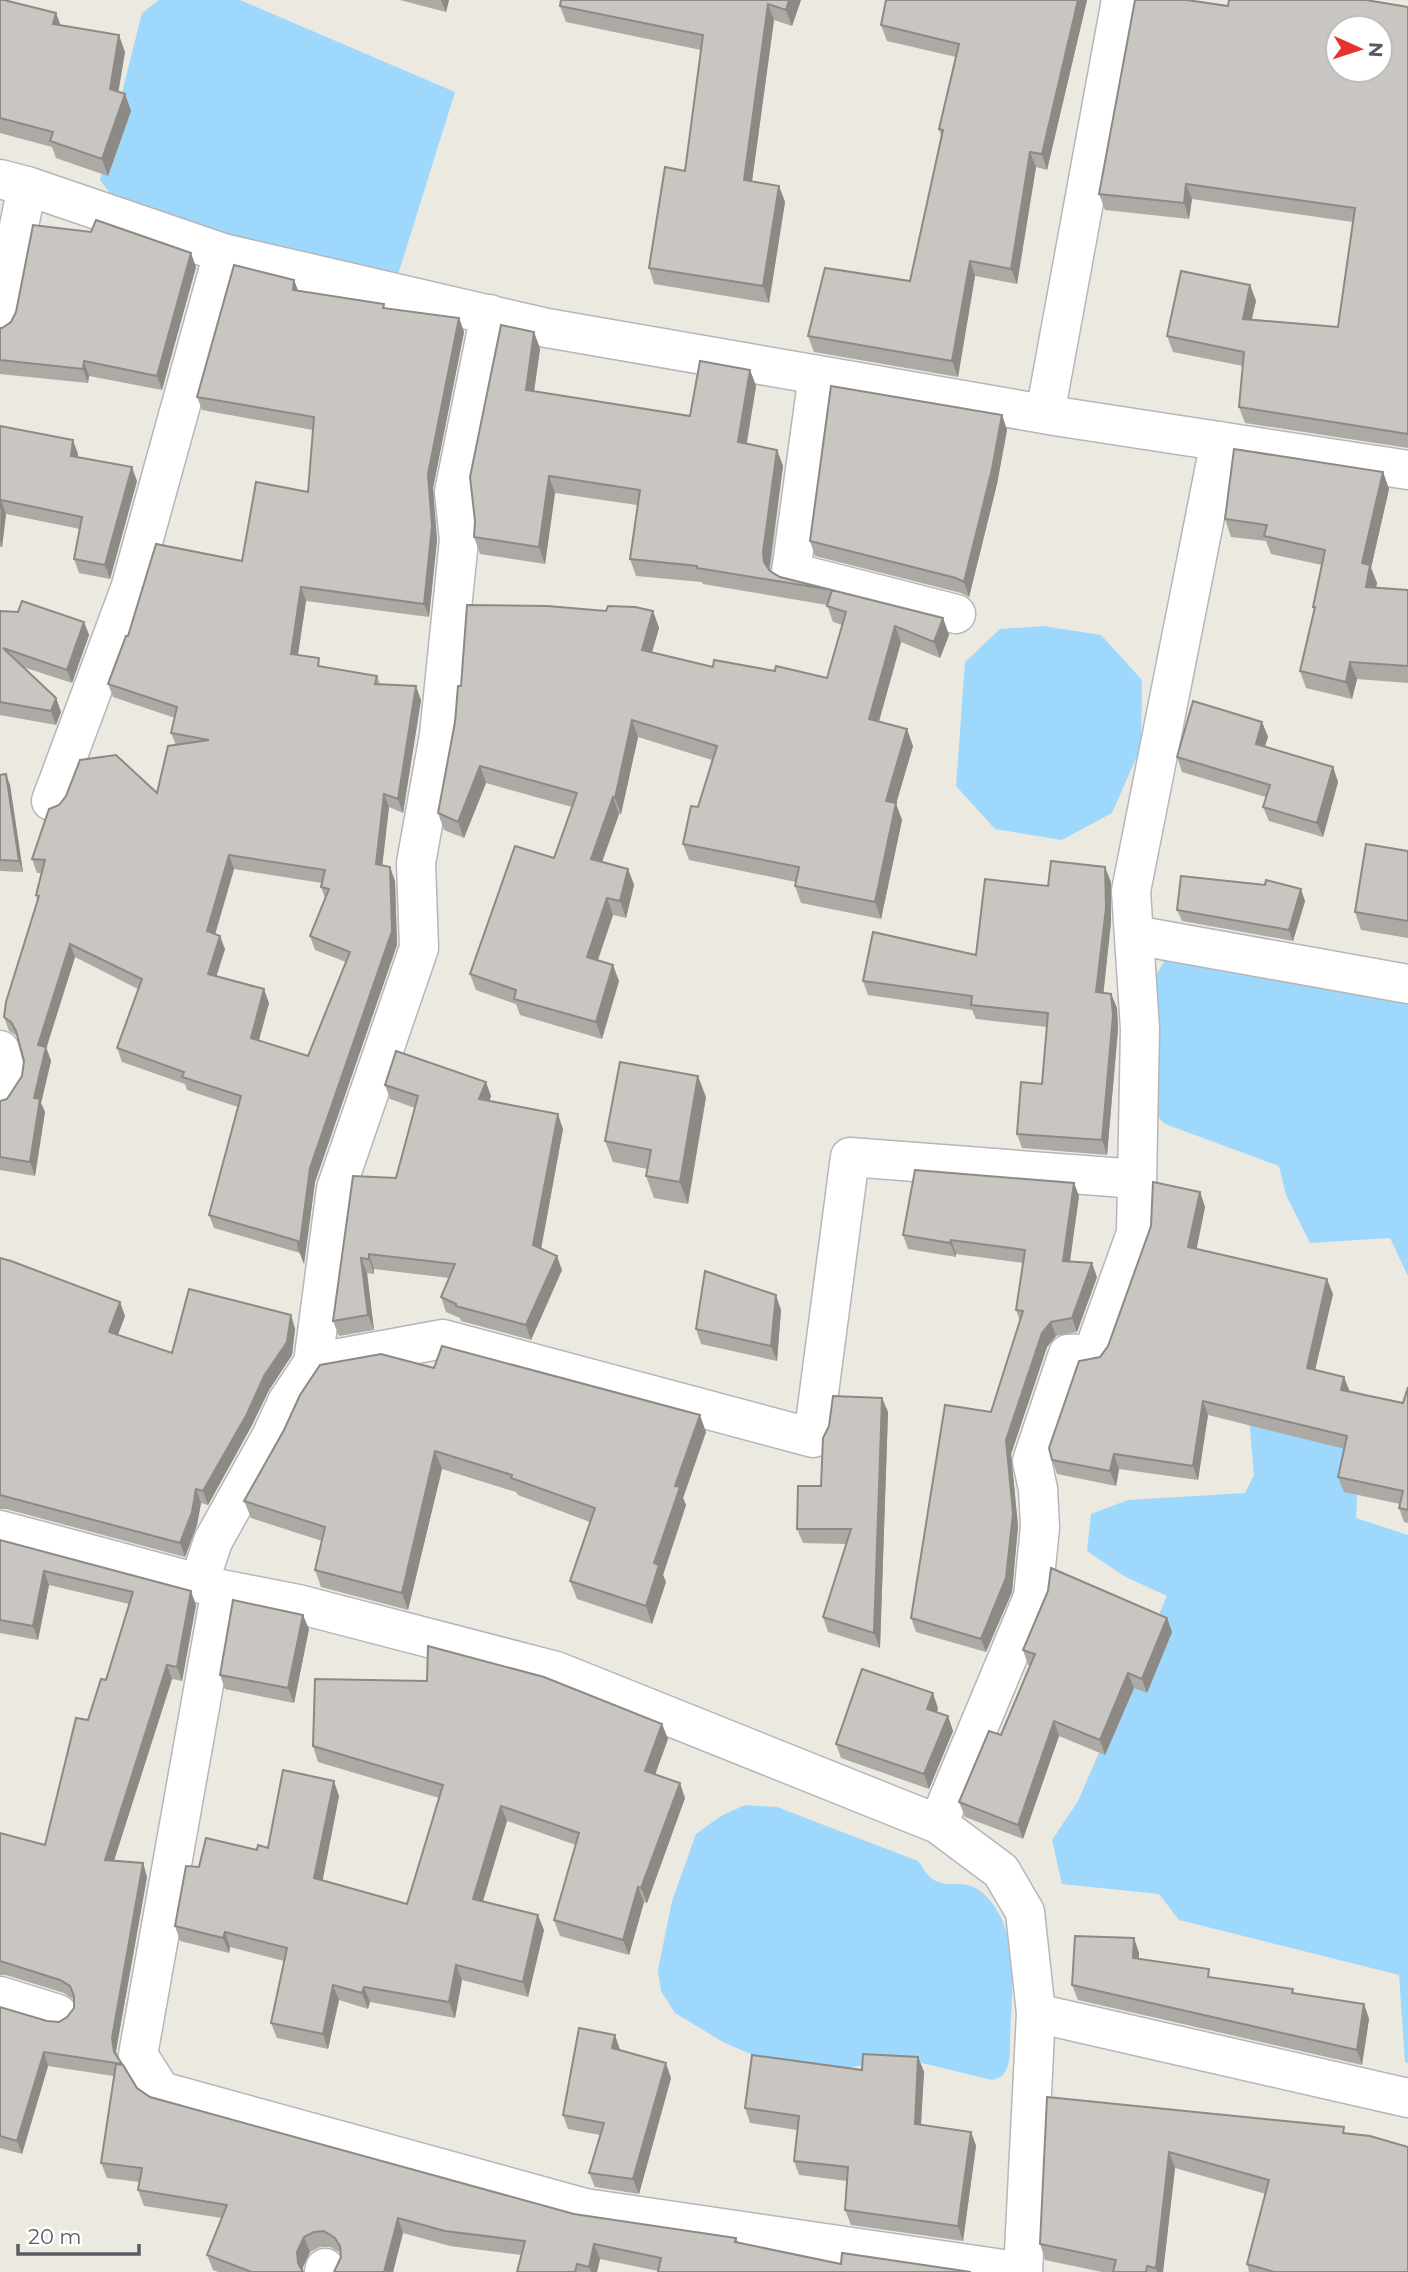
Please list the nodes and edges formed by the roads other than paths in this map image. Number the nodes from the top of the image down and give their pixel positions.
1 (1121, 0) edge
2 (13, 183) edge
3 (223, 253) junction
4 (489, 314) junction
5 (0, 322) edge
6 (818, 375) junction
7 (1045, 414) junction
8 (1220, 441) junction
9 (1408, 470) edge
10 (956, 614) dead end
11 (51, 801) dead end
12 (1134, 935) junction
13 (1408, 984) edge
14 (0, 1050) edge
15 (0, 1094) edge
16 (1137, 1179) junction
17 (313, 1363) junction
18 (0, 1530) edge
19 (210, 1586) junction
20 (938, 1824) junction
21 (0, 1996) edge
22 (1036, 2013) junction
23 (58, 2014) dead end
24 (1408, 2098) edge

1 - 7 street
2 - 3 street
2 - 5 street
3 - 4 street
3 - 11 street
4 - 6 street
4 - 17 street
6 - 7 street
6 - 10 street
7 - 8 street
8 - 9 street
8 - 12 street
12 - 13 street
12 - 16 street
14 - 15 street
16 - 17 street
16 - 20 street
17 - 19 street
18 - 19 street
19 - 20 street
19 - 22 street
20 - 22 street
21 - 23 street
22 - 24 street

